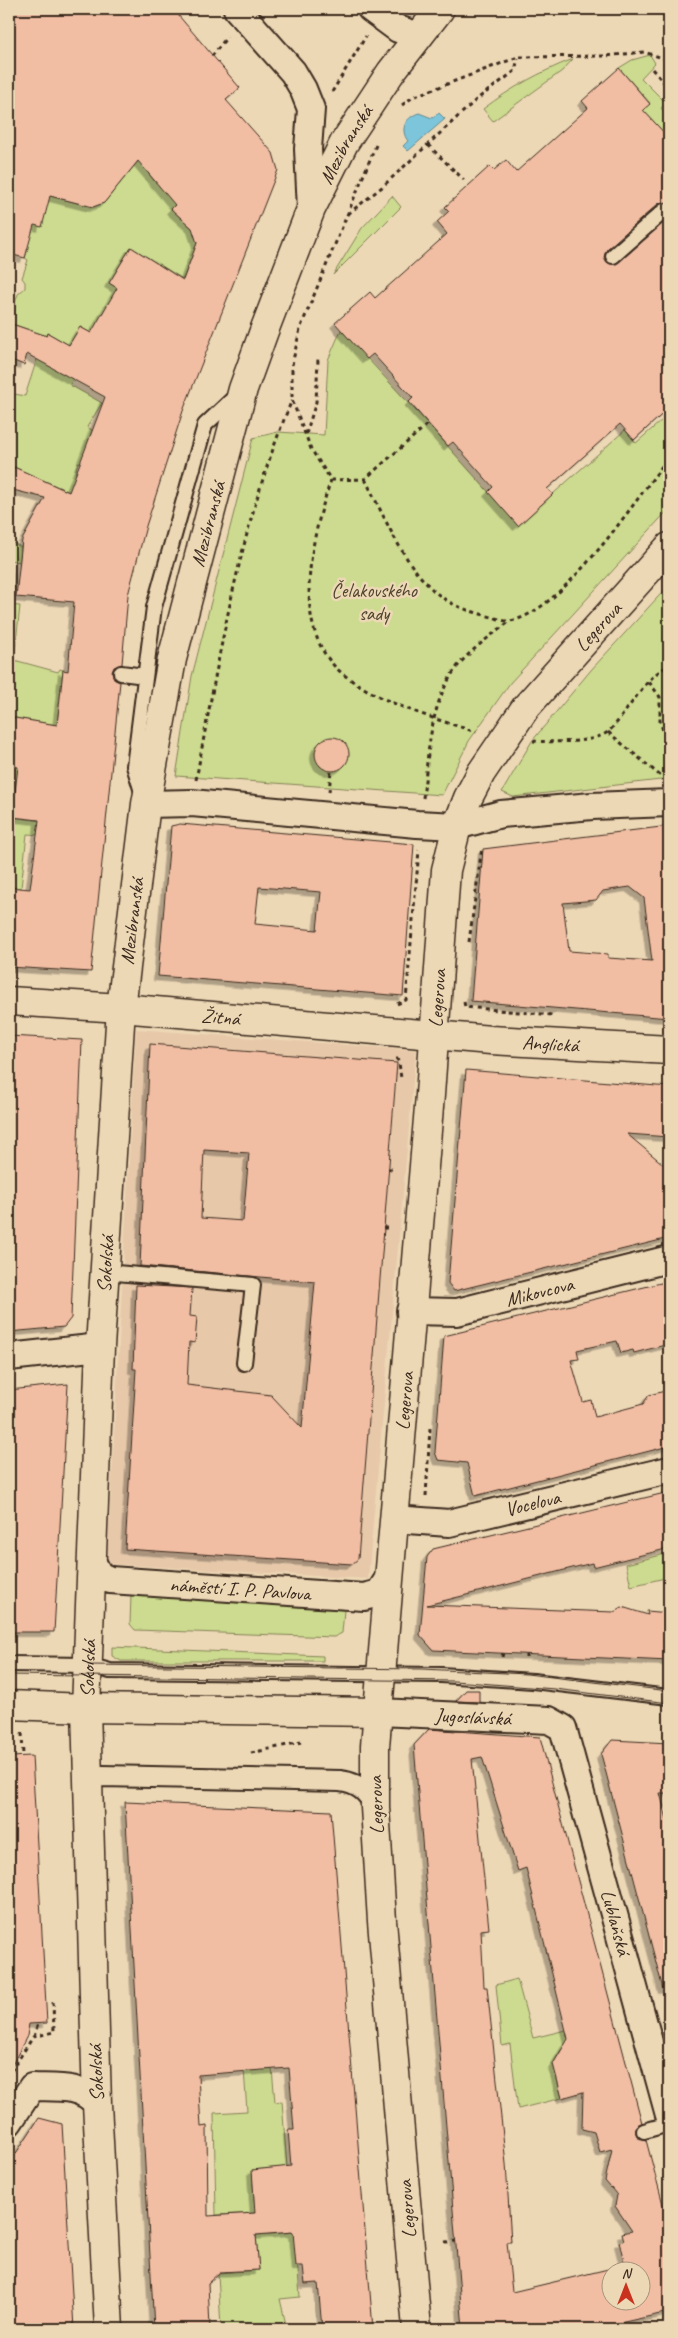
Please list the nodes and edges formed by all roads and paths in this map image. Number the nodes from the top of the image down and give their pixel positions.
1 (371, 9) edge
2 (440, 9) edge
3 (234, 20) edge
4 (419, 36) junction
5 (355, 52) dead end
6 (212, 56) dead end
7 (518, 57) junction
8 (669, 60) edge
9 (652, 69) dead end
10 (669, 88) edge
11 (332, 96) dead end
12 (400, 106) dead end
13 (379, 138) dead end
14 (428, 144) junction
15 (464, 180) dead end
16 (311, 209) junction
17 (664, 211) dead end
18 (347, 215) junction
19 (613, 256) dead end
20 (318, 359) dead end
21 (243, 389) junction
22 (292, 400) junction
23 (428, 424) dead end
24 (306, 435) junction
25 (669, 458) edge
26 (365, 478) junction
27 (331, 480) junction
28 (669, 547) edge
29 (509, 622) junction
30 (669, 667) edge
31 (121, 673) dead end
32 (145, 676) junction
33 (649, 682) junction
34 (435, 718) junction
35 (476, 732) dead end
36 (608, 732) junction
37 (528, 743) dead end
38 (669, 750) edge
39 (331, 771) dead end
40 (658, 773) dead end
41 (330, 780) dead end
42 (192, 803) junction
43 (669, 803) edge
44 (146, 804) junction
45 (418, 815) junction
46 (457, 826) junction
47 (487, 843) dead end
48 (468, 947) dead end
49 (462, 997) dead end
50 (9, 1001) edge
51 (389, 1004) dead end
52 (121, 1008) junction
53 (482, 1009) dead end
54 (434, 1034) junction
55 (669, 1050) edge
56 (388, 1169) dead end
57 (393, 1169) dead end
58 (384, 1228) dead end
59 (388, 1228) dead end
60 (669, 1258) edge
61 (105, 1272) junction
62 (410, 1311) junction
63 (100, 1347) junction
64 (9, 1357) edge
65 (244, 1363) dead end
66 (431, 1422) dead end
67 (669, 1470) edge
68 (427, 1498) dead end
69 (394, 1519) junction
70 (92, 1561) junction
71 (388, 1579) junction
72 (9, 1664) edge
73 (99, 1668) junction
74 (382, 1674) junction
75 (669, 1697) edge
76 (9, 1705) edge
77 (86, 1708) junction
78 (379, 1712) junction
79 (564, 1728) joint
80 (22, 1733) dead end
81 (301, 1742) dead end
82 (252, 1753) dead end
83 (23, 1756) dead end
84 (88, 1787) junction
85 (375, 1807) junction
86 (53, 2001) dead end
87 (38, 2023) dead end
88 (33, 2037) junction
89 (9, 2074) edge
90 (96, 2104) junction
91 (669, 2115) edge
92 (9, 2122) edge
93 (669, 2124) edge
94 (644, 2131) dead end
95 (456, 2241) dead end
96 (445, 2242) dead end
97 (109, 2329) edge
98 (417, 2329) edge

1 - 4 street
2 - 4 main road, Mezibranská
3 - 6 path
3 - 16 street
4 - 16 main road, Mezibranská
5 - 11 path
7 - 8 path
7 - 12 path
7 - 14 path
9 - 10 path
13 - 18 path
14 - 15 path
14 - 18 path
16 - 21 main road, Mezibranská
17 - 19 lane
18 - 22 path
20 - 24 path
21 - 32 lane
21 - 44 main road, Mezibranská
22 - 24 path
22 - 42 path
23 - 26 path
24 - 27 path
25 - 29 path
26 - 27 path
26 - 29 path
27 - 34 path
28 - 46 main road, Legerova
29 - 34 path
30 - 33 path
31 - 32 lane
32 - 44 lane
33 - 36 path
33 - 38 path
34 - 35 path
34 - 45 path
36 - 37 path
36 - 40 path
39 - 41 path
42 - 44 street
42 - 45 street
43 - 46 street
44 - 52 main road, Mezibranská
45 - 46 street
45 - 51 path
46 - 54 main road, Legerova
47 - 48 path
49 - 53 path
50 - 52 main road, Žitná
52 - 54 main road, Žitná
52 - 61 main road, Sokolská
54 - 55 main road, Anglická
54 - 62 main road, Legerova
56 - 57 path
58 - 59 path
60 - 62 street, Mikovcova
61 - 63 main road, Sokolská
61 - 65 lane
62 - 69 main road, Legerova
63 - 64 street
63 - 70 main road, Sokolská
66 - 68 path
67 - 69 street, Vocelova
69 - 71 main road, Legerova
70 - 71 street, náměstí I. P. Pavlova
70 - 73 main road, Sokolská
71 - 74 main road, Legerova
72 - 73 lane
73 - 74 lane
73 - 77 main road, Sokolská
74 - 75 lane
74 - 78 main road, Legerova
76 - 77 main road
77 - 78 main road
77 - 84 main road, Sokolská
78 - 79 street, Jugoslávská
78 - 85 main road, Legerova
79 - 91 street, Lublaňská
80 - 83 path
81 - 82 path
84 - 85 street
84 - 90 main road, Sokolská
85 - 98 main road, Legerova
86 - 88 path
87 - 88 path
88 - 89 path
90 - 92 street
90 - 97 main road, Sokolská
93 - 94 lane
95 - 96 path

